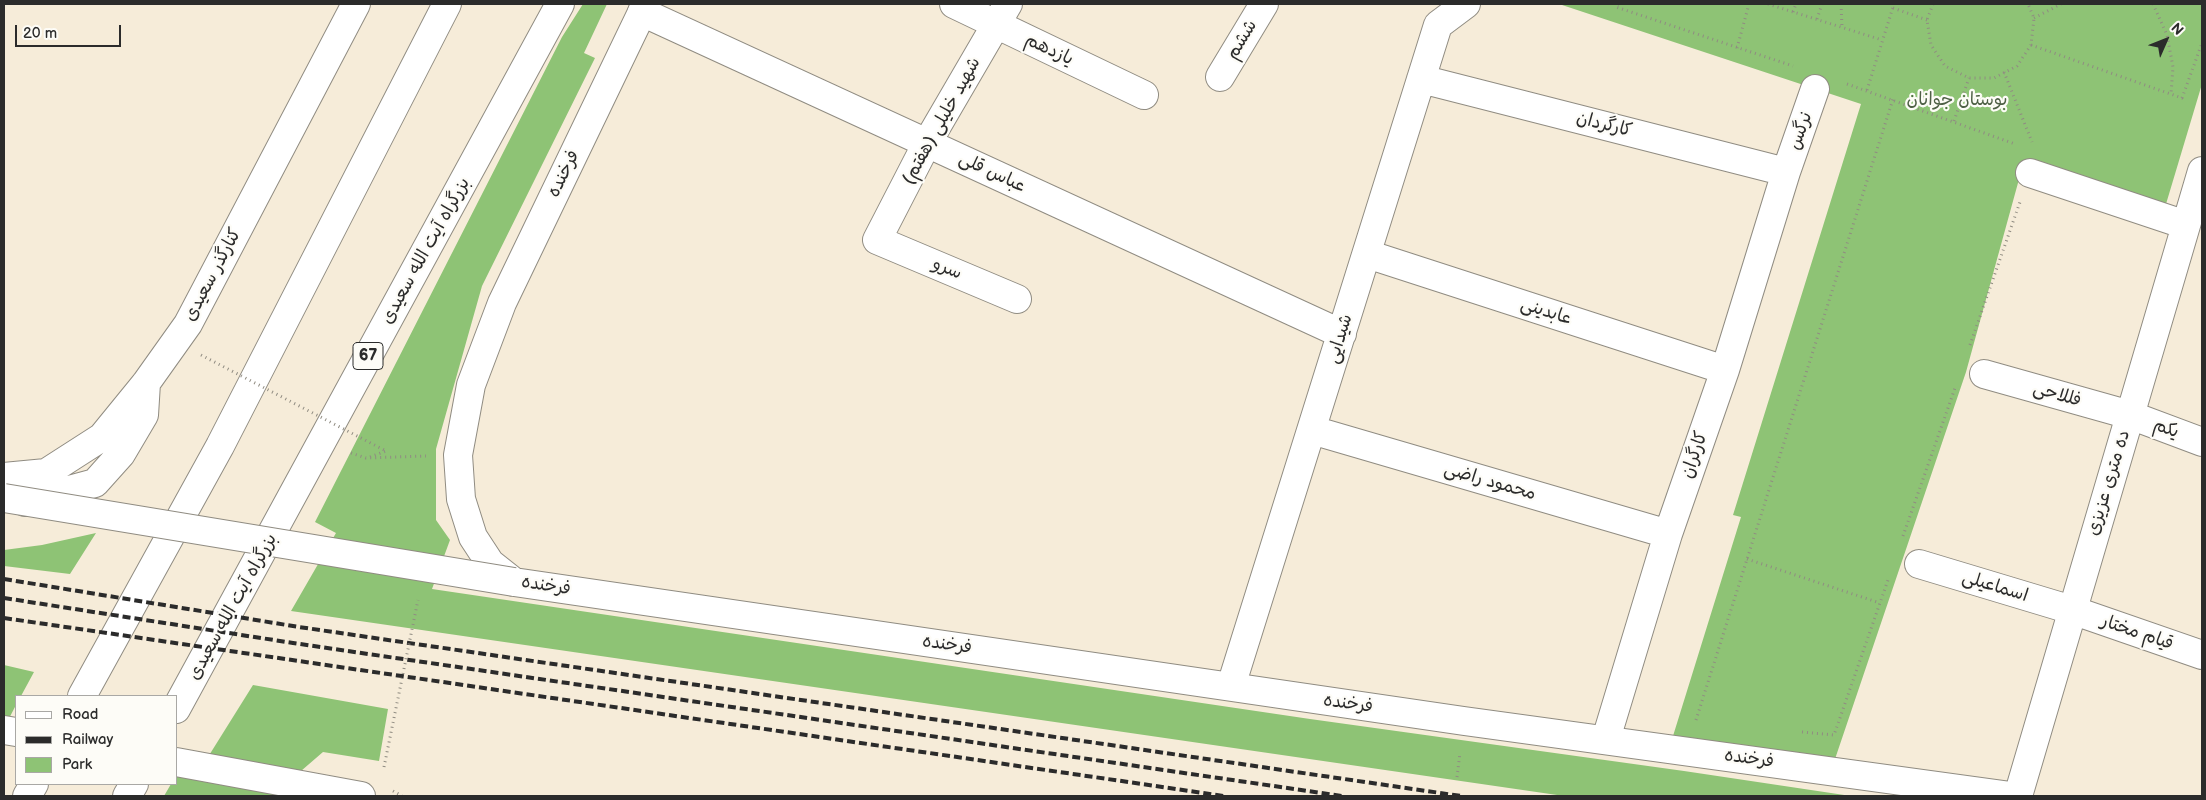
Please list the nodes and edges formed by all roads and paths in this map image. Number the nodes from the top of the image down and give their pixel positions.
1 (356, 4) edge
2 (447, 4) edge
3 (560, 4) edge
4 (954, 4) edge
5 (1264, 4) edge
6 (1466, 4) edge
7 (1618, 4) edge
8 (1749, 4) edge
9 (1768, 4) edge
10 (1796, 4) edge
11 (1822, 4) edge
12 (1841, 4) edge
13 (1933, 4) edge
14 (2028, 4) edge
15 (2061, 4) edge
16 (2153, 4) edge
17 (1894, 6) edge
18 (644, 8) edge
19 (1793, 12) junction
20 (1002, 14) edge
21 (2034, 18) junction
22 (1817, 19) junction
23 (1927, 20) junction
24 (1842, 27) junction
25 (1882, 40) junction
26 (2202, 43) edge
27 (2031, 44) junction
28 (1737, 48) junction
29 (2004, 72) junction
30 (1220, 77) dead end
31 (1968, 78) junction
32 (1421, 79) junction
33 (1819, 80) junction
34 (1867, 90) junction
35 (2171, 94) junction
36 (1144, 95) dead end
37 (1893, 99) junction
38 (1954, 121) junction
39 (927, 143) junction
40 (2033, 162) junction
41 (2202, 171) edge
42 (1786, 172) junction
43 (2186, 224) junction
44 (878, 240) joint
45 (1367, 254) junction
46 (1017, 299) dead end
47 (1342, 334) junction
48 (1968, 350) dead end
49 (201, 356) dead end
50 (1725, 370) junction
51 (1971, 376) joint
52 (146, 383) junction
53 (2130, 416) junction
54 (1312, 430) junction
55 (2202, 442) edge
56 (458, 455) junction
57 (4, 477) edge
58 (4, 498) edge
59 (4, 505) edge
60 (1668, 534) junction
61 (1903, 538) dead end
62 (1747, 559) junction
63 (1919, 564) dead end
64 (1890, 575) dead end
65 (514, 582) junction
66 (419, 596) dead end
67 (1880, 603) junction
68 (2072, 610) junction
69 (2202, 655) edge
70 (1230, 686) junction
71 (83, 695) edge
72 (178, 705) edge
73 (1695, 724) dead end
74 (1794, 732) dead end
75 (1606, 739) junction
76 (178, 762) edge
77 (384, 768) dead end
78 (33, 785) edge
79 (133, 785) edge
80 (27, 796) edge
81 (127, 796) edge
82 (361, 796) edge
83 (2011, 796) edge
84 (2018, 796) edge

1 - 52 main road, کنارگذر سعیدی
2 - 71 main road
3 - 72 main road, بزرگراه آیت الله سعیدی / 67
4 - 20 main road, یازدهم
5 - 30 main road, ششم
6 - 32 main road, شیدایی
7 - 28 path
8 - 28 path
9 - 19 path
10 - 19 path
11 - 22 path
12 - 24 path
13 - 23 path
14 - 21 path
15 - 21 path
16 - 35 path
17 - 23 path
17 - 25 path
18 - 39 main road, عباس قلی
18 - 56 main road, فرخنده
19 - 22 path
20 - 36 main road, یازدهم
20 - 39 main road, شهید خلیلی (هفتم)
21 - 27 path
22 - 24 path
23 - 31 path
24 - 25 path
25 - 34 path
26 - 35 path
27 - 29 path
27 - 35 path
28 - 33 path
29 - 31 path
29 - 40 path
31 - 38 path
32 - 42 main road, کارگردان
32 - 45 main road, شیدایی
33 - 34 path
33 - 42 main road, نرگس
34 - 37 path
37 - 38 path
37 - 62 path
38 - 40 path
39 - 44 main road, شهید خلیلی (هفتم)
39 - 47 main road, عباس قلی
40 - 43 main road
40 - 48 path
41 - 43 main road, ده متری عزیزی
42 - 50 main road, کارگران
43 - 53 main road, ده متری عزیزی
44 - 46 main road, سرو
45 - 47 main road, شیدایی
45 - 50 main road, عابدینی
47 - 54 main road, شیدایی
49 - 56 path, bridge
50 - 60 main road, کارگران
51 - 53 main road, فللاحی
51 - 61 path
52 - 57 main road, کنارگذر سعیدی
52 - 59 main road
53 - 55 main road, یکم
53 - 68 main road, ده متری عزیزی
54 - 60 main road, محمود راضی
54 - 70 main road, شیدایی
56 - 65 main road, فرخنده
58 - 65 main road, bridge
60 - 75 main road, کارگران
62 - 67 path
62 - 73 path
63 - 68 main road, اسماعیلی
64 - 67 path
65 - 70 main road, فرخنده
66 - 77 path, bridge
67 - 74 path
68 - 69 main road, قیام مختار
68 - 84 main road, ده متری عزیزی
70 - 75 main road, فرخنده
75 - 83 main road, فرخنده
76 - 82 main road
78 - 80 main road
79 - 81 main road

